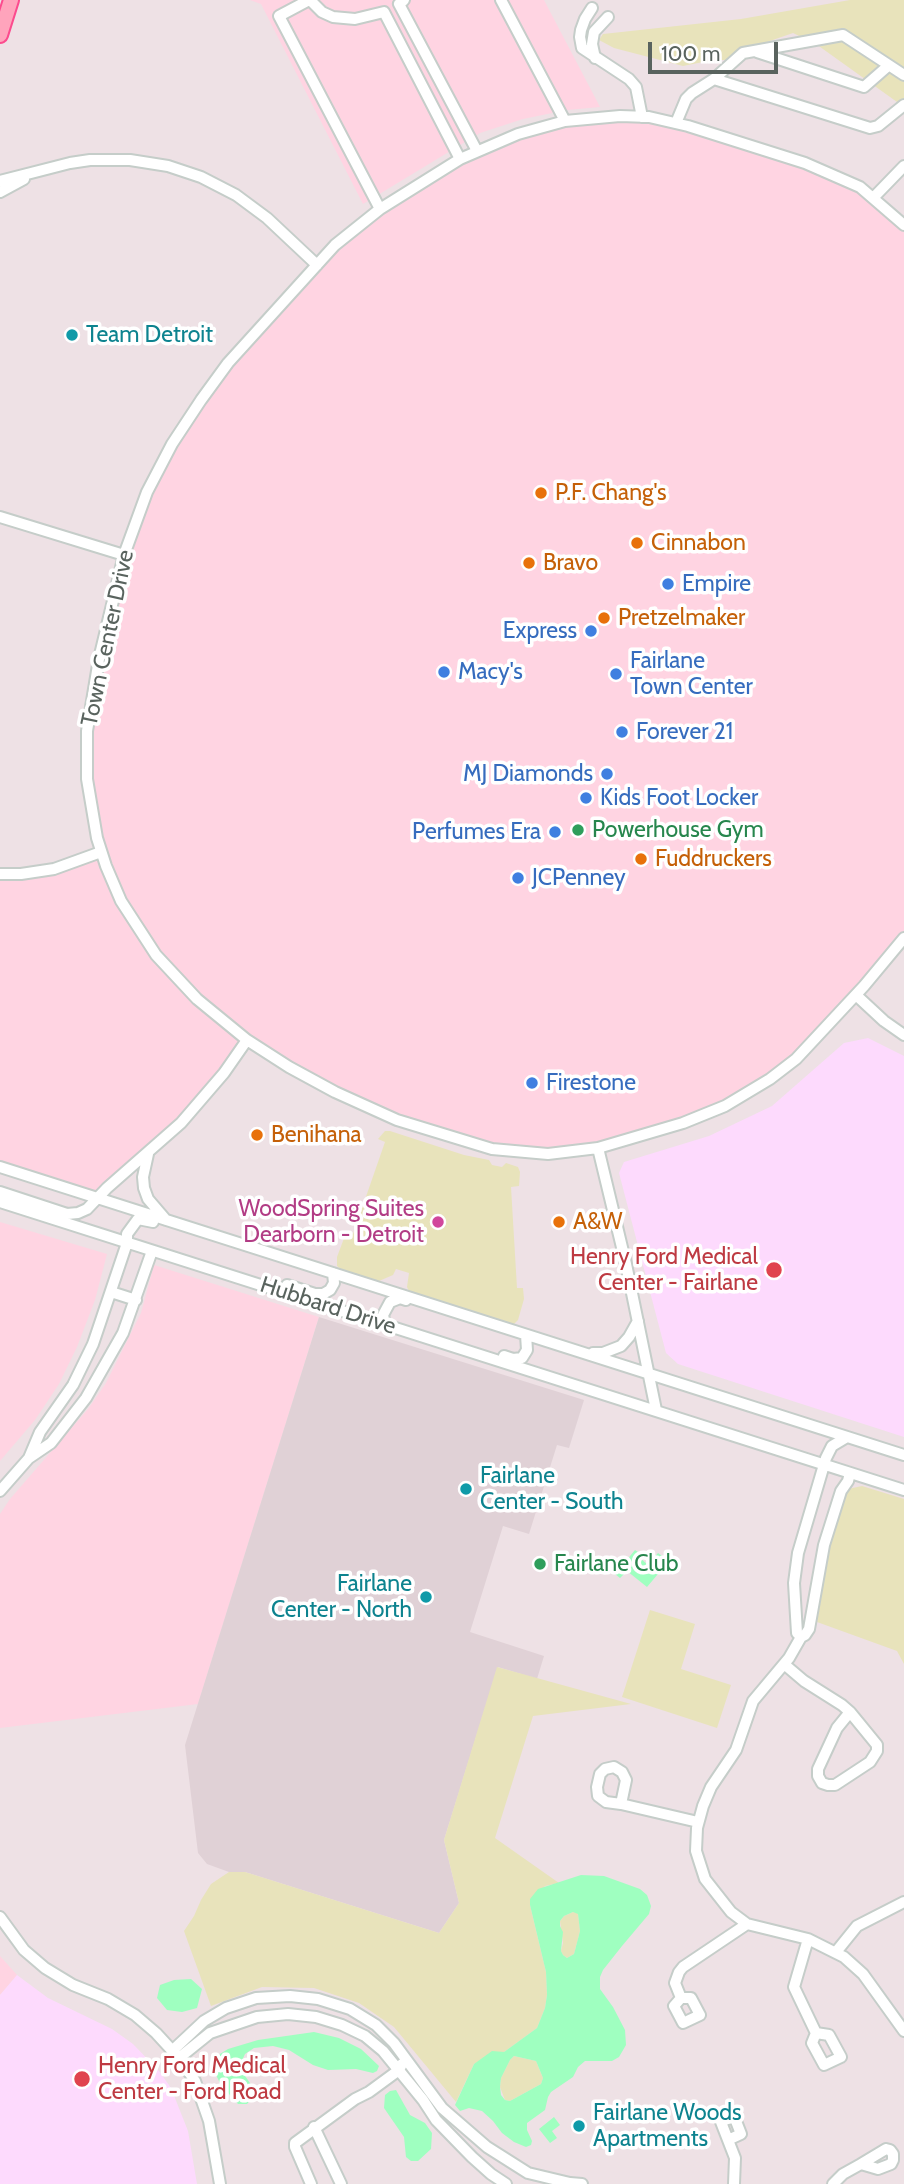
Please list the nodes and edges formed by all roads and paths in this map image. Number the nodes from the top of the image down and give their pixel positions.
1 (11, 0) edge
2 (309, 0) edge
3 (501, 0) edge
4 (402, 2) edge
5 (592, 8) dead end
6 (384, 12) junction
7 (608, 17) dead end
8 (0, 35) edge
9 (752, 51) junction
10 (596, 58) junction
11 (888, 66) junction
12 (904, 75) edge
13 (438, 77) junction
14 (714, 79) junction
15 (422, 85) junction
16 (904, 105) edge
17 (642, 117) junction
18 (565, 121) junction
19 (676, 123) junction
20 (477, 151) junction
21 (460, 159) junction
22 (904, 166) edge
23 (36, 172) junction
24 (0, 181) edge
25 (0, 192) edge
26 (874, 197) junction
27 (380, 209) junction
28 (904, 225) edge
29 (317, 265) junction
30 (0, 517) edge
31 (124, 555) junction
32 (101, 852) junction
33 (0, 874) edge
34 (904, 938) edge
35 (856, 995) junction
36 (904, 1035) edge
37 (247, 1040) junction
38 (598, 1148) junction
39 (148, 1153) junction
40 (0, 1167) edge
41 (0, 1192) edge
42 (98, 1198) junction
43 (0, 1202) edge
44 (166, 1220) junction
45 (127, 1243) junction
46 (256, 1249) junction
47 (152, 1251) junction
48 (224, 1273) junction
49 (333, 1273) junction
50 (111, 1292) junction
51 (136, 1300) junction
52 (453, 1310) junction
53 (638, 1321) junction
54 (385, 1324) junction
55 (526, 1335) junction
56 (438, 1341) junction
57 (93, 1343) junction
58 (584, 1353) junction
59 (104, 1369) junction
60 (648, 1373) junction
61 (73, 1385) junction
62 (88, 1395) junction
63 (656, 1410) junction
64 (847, 1437) junction
65 (904, 1455) edge
66 (29, 1458) junction
67 (824, 1465) junction
68 (850, 1473) junction
69 (904, 1490) edge
70 (0, 1491) edge
71 (795, 1564) junction
72 (818, 1569) junction
73 (794, 1583) junction
74 (816, 1585) junction
75 (801, 1637) junction
76 (784, 1664) junction
77 (850, 1712) junction
78 (621, 1804) dead end
79 (698, 1822) junction
80 (904, 1902) edge
81 (0, 1917) edge
82 (747, 1924) junction
83 (808, 1939) junction
84 (836, 1952) junction
85 (288, 1996) junction
86 (681, 1998) dead end
87 (288, 2014) junction
88 (904, 2031) edge
89 (816, 2033) dead end
90 (176, 2054) junction
91 (406, 2059) junction
92 (398, 2070) junction
93 (314, 2127) junction
94 (729, 2140) dead end
95 (861, 2164) dead end
96 (220, 2184) edge
97 (312, 2184) edge
98 (341, 2184) edge
99 (506, 2184) edge
100 (570, 2184) edge
101 (582, 2184) edge
102 (734, 2184) edge
103 (832, 2184) edge

1 - 8 main road
2 - 6 street
2 - 27 street
3 - 18 street
4 - 6 street
4 - 13 street
5 - 10 street
6 - 15 street
7 - 10 street
9 - 11 street
9 - 11 street
9 - 14 street
10 - 17 street
11 - 12 street
13 - 15 street
13 - 20 street
14 - 16 street
14 - 19 street
15 - 21 street
17 - 18 street, Town Center Drive
17 - 19 street, Town Center Drive
18 - 20 street, Town Center Drive
19 - 26 street, Town Center Drive
20 - 21 street, Town Center Drive
21 - 27 street, Town Center Drive
22 - 26 street
23 - 24 street
23 - 25 street
23 - 29 street
26 - 28 street, Town Center Drive
27 - 29 street, Town Center Drive
29 - 31 street, Town Center Drive
30 - 31 street
31 - 32 street, Town Center Drive
32 - 33 street
32 - 37 street, Town Center Drive
34 - 35 street, Town Center Drive
35 - 36 street
35 - 38 street, Town Center Drive
37 - 38 street, Town Center Drive
37 - 39 street
38 - 53 street
39 - 42 street
39 - 44 street
40 - 42 street, Hubbard Drive
41 - 42 street
42 - 44 street, Hubbard Drive
43 - 45 street, Hubbard Drive
44 - 46 street, Hubbard Drive
45 - 46 street
45 - 47 street, Hubbard Drive
45 - 50 street
46 - 49 street, Hubbard Drive
47 - 48 street, Hubbard Drive
47 - 51 street
48 - 49 street
48 - 54 street, Hubbard Drive
49 - 52 street, Hubbard Drive
50 - 51 street
50 - 57 street
51 - 59 street
52 - 54 street
52 - 55 street, Hubbard Drive
53 - 58 street
53 - 60 street
54 - 56 street, Hubbard Drive
55 - 56 street
55 - 58 street, Hubbard Drive
56 - 63 street, Hubbard Drive
57 - 59 street
57 - 61 street
58 - 60 street, Hubbard Drive
59 - 62 street
60 - 63 street
60 - 64 street, Hubbard Drive
61 - 62 street
61 - 66 street
62 - 66 street
63 - 67 street, Hubbard Drive
64 - 65 street, Hubbard Drive
64 - 67 street
66 - 70 street
67 - 68 street, Hubbard Drive
67 - 71 street
68 - 69 street, Hubbard Drive
68 - 72 street
71 - 72 street
71 - 73 street
72 - 74 street
73 - 74 street
73 - 75 street
74 - 75 street
75 - 76 street
76 - 77 street
76 - 79 street
77 - 77 street
78 - 79 street
79 - 82 street
80 - 84 street
81 - 90 street
82 - 83 street
82 - 86 street
83 - 84 street
83 - 89 street
84 - 88 street
85 - 87 street
85 - 90 street
85 - 91 street
87 - 90 street
87 - 92 street
90 - 96 street
91 - 92 street
91 - 100 street
92 - 93 street
92 - 99 street
93 - 97 street
93 - 98 street
94 - 102 street
95 - 103 street
100 - 101 street

